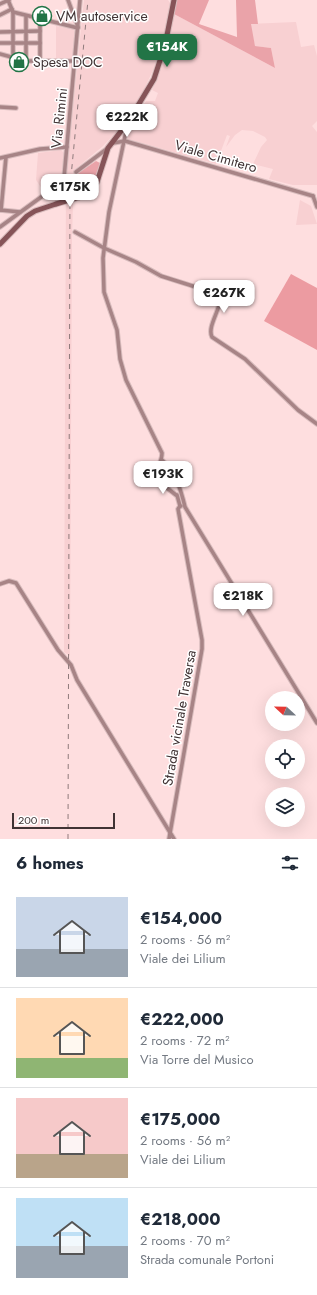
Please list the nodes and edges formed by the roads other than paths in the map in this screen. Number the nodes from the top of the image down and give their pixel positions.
1 (8, 0) edge
2 (68, 0) edge
3 (80, 0) edge
4 (173, 1) edge
5 (0, 4) edge
6 (13, 11) junction
7 (0, 15) edge
8 (26, 16) junction
9 (40, 19) junction
10 (78, 28) junction
11 (13, 31) junction
12 (26, 31) junction
13 (40, 31) junction
14 (0, 32) edge
15 (40, 42) junction
16 (0, 43) edge
17 (13, 43) junction
18 (26, 43) junction
19 (0, 54) edge
20 (13, 58) junction
21 (26, 61) junction
22 (40, 61) junction
23 (76, 61) junction
24 (0, 107) edge
25 (16, 108) dead end
26 (128, 122) junction
27 (125, 141) junction
28 (112, 143) junction
29 (67, 147) junction
30 (108, 148) junction
31 (6, 157) junction
32 (0, 158) edge
33 (76, 172) dead end
34 (1, 190) edge
35 (315, 195) edge
36 (317, 207) edge
37 (0, 210) edge
38 (20, 212) junction
39 (0, 227) edge
40 (75, 232) dead end
41 (1, 243) edge
42 (104, 248) junction
43 (317, 424) edge
44 (162, 460) junction
45 (182, 493) junction
46 (176, 495) junction
47 (184, 504) junction
48 (180, 506) junction
49 (0, 584) edge
50 (317, 723) edge
51 (170, 833) junction
52 (169, 839) edge
53 (174, 839) edge

1 - 5 street
1 - 6 street
2 - 10 street, Via Rimini
3 - 10 street, Via Rimini
4 - 26 main road
6 - 7 street
6 - 8 street
6 - 11 street
8 - 9 street
8 - 12 street
9 - 10 street
9 - 13 street
10 - 23 street, Via Rimini
11 - 12 street
11 - 14 street
11 - 17 street
12 - 13 street
12 - 18 street
13 - 15 street
15 - 18 street
15 - 22 street
16 - 17 street
17 - 18 street
17 - 20 street
18 - 21 street
19 - 20 street
20 - 21 street
21 - 22 street
22 - 23 street
23 - 29 street, Via Rimini
24 - 25 street
26 - 27 street
26 - 28 main road
27 - 28 street, Viale Cimitero
27 - 35 street, Viale Cimitero
27 - 42 street
28 - 30 main road
29 - 31 street
29 - 38 street, Via Rimini
30 - 33 street
30 - 41 main road, bridge
31 - 32 street
31 - 34 street
34 - 37 street
35 - 36 street
37 - 38 street
38 - 39 street, Via Rimini
40 - 42 street
42 - 43 street
42 - 44 street
44 - 45 street
44 - 46 street
45 - 46 street
45 - 47 street
46 - 48 street, Strada vicinale Traversa
47 - 48 street
47 - 50 street
48 - 51 street, Strada vicinale Traversa
49 - 51 street
51 - 52 street, Strada vicinale Traversa
51 - 53 street

